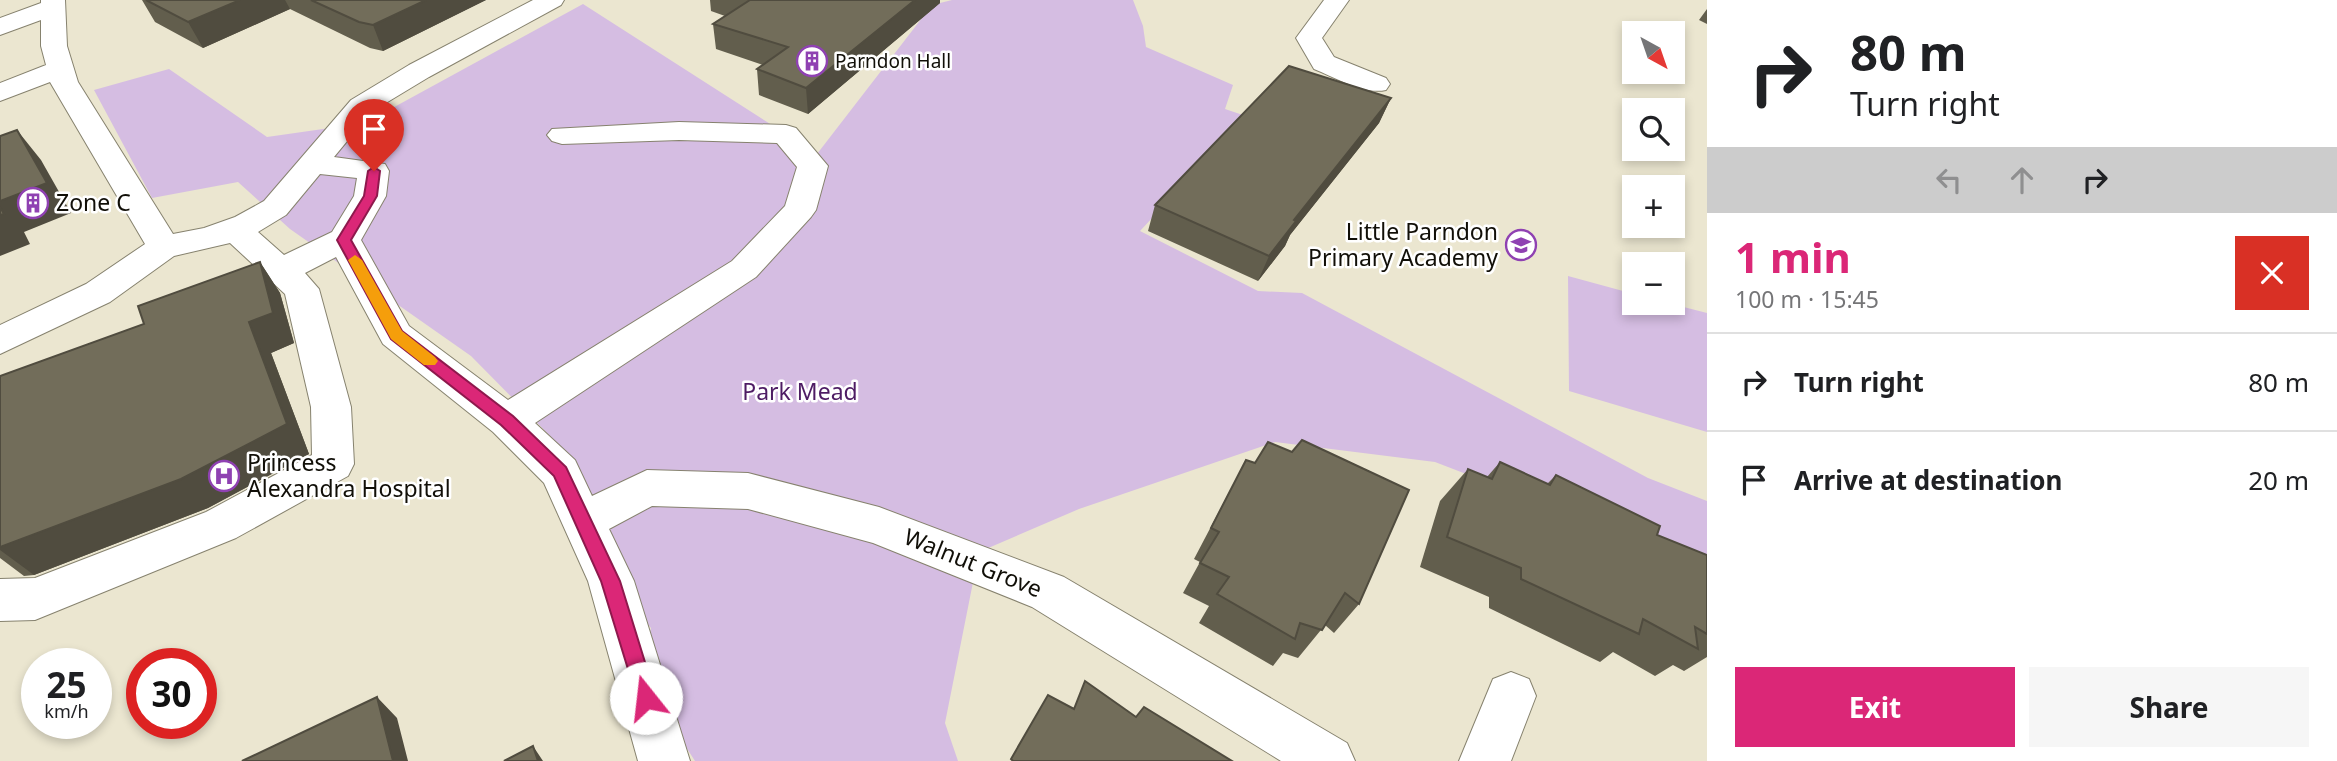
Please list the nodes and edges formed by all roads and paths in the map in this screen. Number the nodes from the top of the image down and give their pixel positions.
1 (552, 0) edge
2 (1337, 0) edge
3 (52, 4) edge
4 (0, 27) edge
5 (59, 69) junction
6 (1376, 84) dead end
7 (0, 93) edge
8 (562, 135) dead end
9 (312, 164) junction
10 (235, 229) junction
11 (344, 240) junction
12 (164, 247) junction
13 (281, 270) junction
14 (0, 341) edge
15 (507, 421) junction
16 (584, 522) junction
17 (0, 600) edge
18 (1511, 696) dead end
19 (664, 761) edge
20 (1329, 761) edge
21 (1485, 761) edge

1 - 9 street
2 - 6 street
3 - 4 street
3 - 5 street
5 - 7 street
5 - 12 street
8 - 15 street
9 - 10 street
9 - 11 street
10 - 12 street
10 - 13 street
11 - 13 street
11 - 15 street
12 - 14 street
13 - 17 street
15 - 16 street
16 - 19 street
16 - 20 street, Walnut Grove
18 - 21 street

